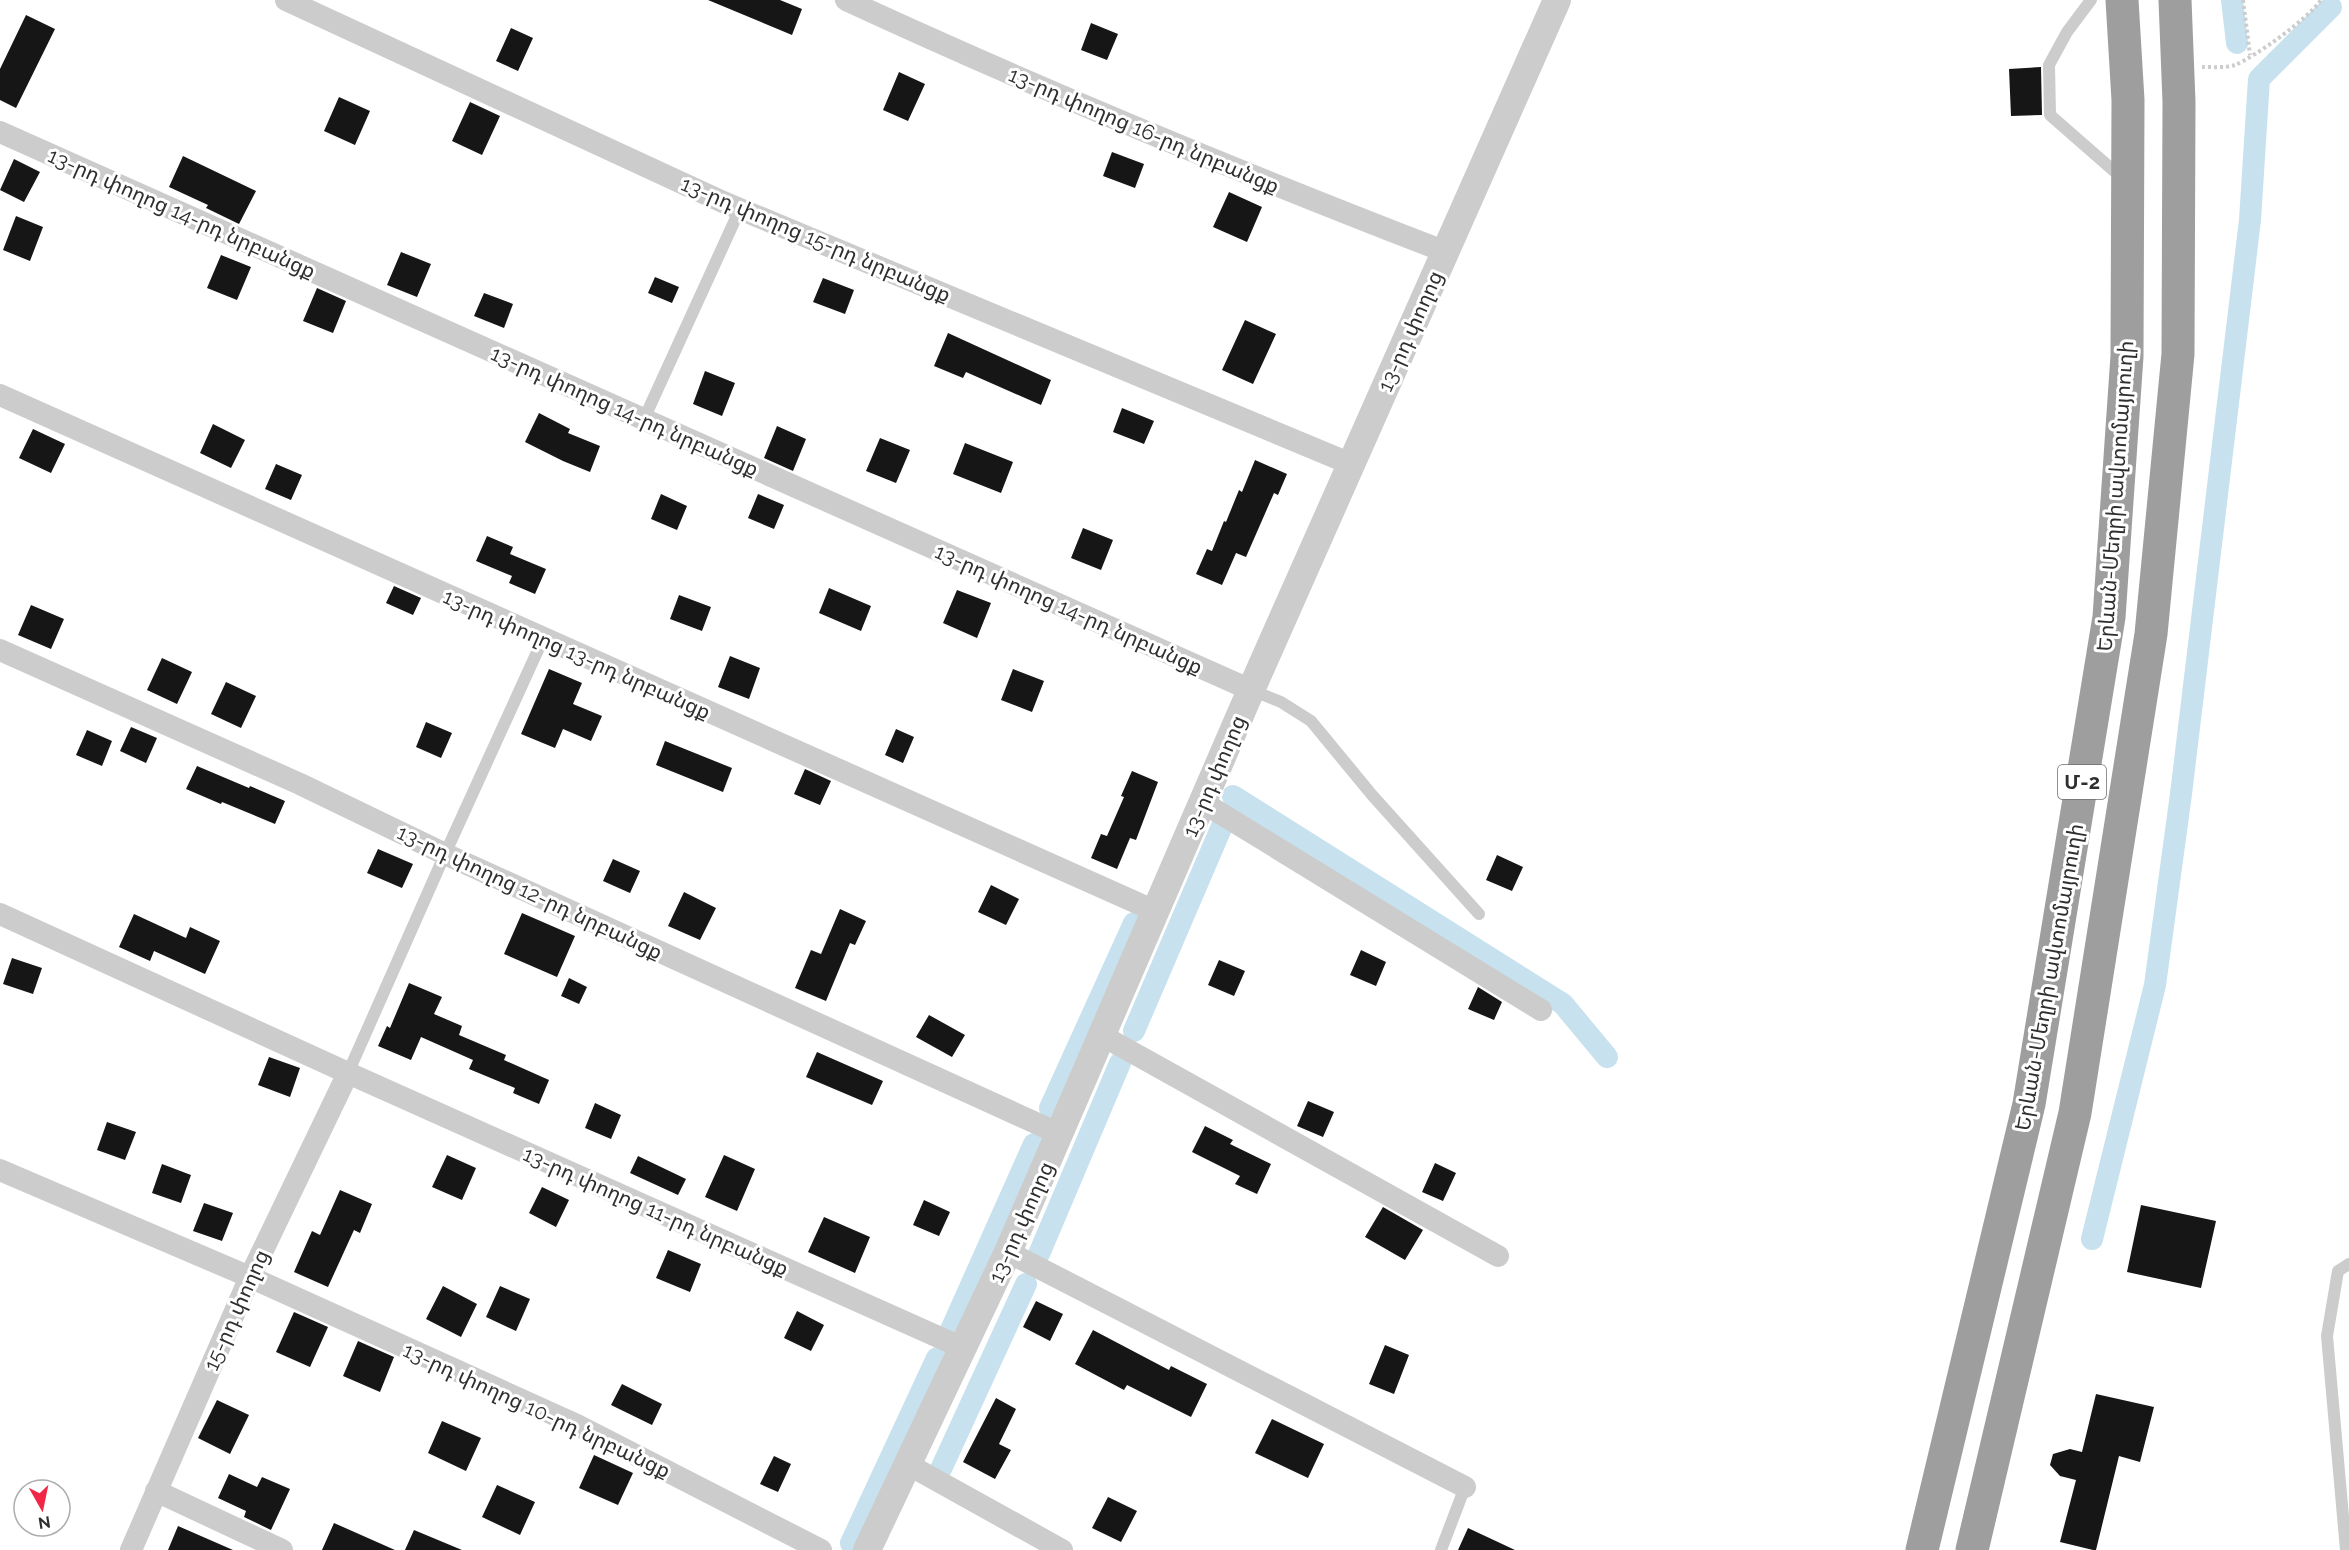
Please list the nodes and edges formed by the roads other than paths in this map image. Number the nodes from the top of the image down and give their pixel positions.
1 (286, 0) edge
2 (846, 0) edge
3 (1557, 0) edge
4 (2091, 0) edge
5 (2122, 0) edge
6 (2175, 0) edge
7 (0, 132) edge
8 (2128, 183) junction
9 (740, 209) junction
10 (1446, 252) junction
11 (0, 396) edge
12 (644, 419) junction
13 (1351, 464) junction
14 (543, 639) junction
15 (0, 650) edge
16 (1251, 690) junction
17 (1202, 802) junction
18 (445, 854) junction
19 (1155, 911) junction
20 (0, 914) edge
21 (1479, 914) dead end
22 (1541, 1010) dead end
23 (1101, 1035) junction
24 (348, 1073) junction
25 (1060, 1134) junction
26 (0, 1170) edge
27 (1008, 1252) junction
28 (1498, 1256) dead end
29 (2349, 1264) edge
30 (250, 1277) junction
31 (963, 1348) junction
32 (909, 1465) junction
33 (1465, 1487) joint
34 (156, 1491) junction
35 (2346, 1524) edge
36 (130, 1550) edge
37 (282, 1550) edge
38 (821, 1550) edge
39 (867, 1550) edge
40 (1062, 1550) edge
41 (1441, 1550) edge
42 (1922, 1550) edge
43 (1972, 1550) edge
44 (2346, 1550) edge

1 - 9 street, 13-րդ փողոց 15-րդ նրբանցք
2 - 10 street, 13-րդ փողոց 16-րդ նրբանցք
3 - 10 street, 13-րդ փողոց
4 - 8 lane
5 - 8 highway, Երևան-Մեղրի ավտոմայրուղի / Մ-2
6 - 43 highway, Երևան-Մեղրի ավտոմայրուղի / Մ-2
7 - 12 street, 13-րդ փողոց 14-րդ նրբանցք
8 - 42 highway, Երևան-Մեղրի ավտոմայրուղի / Մ-2
9 - 12 lane
9 - 13 street, 13-րդ փողոց 15-րդ նրբանցք
10 - 13 street, 13-րդ փողոց
11 - 14 street, 13-րդ փողոց 13-րդ նրբանցք
12 - 16 street, 13-րդ փողոց 14-րդ նրբանցք
13 - 16 street, 13-րդ փողոց
14 - 18 lane
14 - 19 street, 13-րդ փողոց 13-րդ նրբանցք
15 - 18 street, 13-րդ փողոց 12-րդ նրբանցք
16 - 17 street, 13-րդ փողոց
16 - 21 lane
17 - 19 street, 13-րդ փողոց
17 - 22 street
18 - 24 lane
18 - 25 street, 13-րդ փողոց 12-րդ նրբանցք
19 - 23 street, 13-րդ փողոց
20 - 24 street, 13-րդ փողոց 11-րդ նրբանցք
23 - 25 street, 13-րդ փողոց
23 - 28 street
24 - 30 street, 15-րդ փողոց
24 - 31 street, 13-րդ փողոց 11-րդ նրբանցք
25 - 27 street, 13-րդ փողոց
26 - 30 street, 13-րդ փողոց 10-րդ նրբանցք
27 - 31 street, 13-րդ փողոց
27 - 33 street
29 - 35 lane
30 - 34 street, 15-րդ փողոց
30 - 38 street, 13-րդ փողոց 10-րդ նրբանցք
31 - 32 street, 13-րդ փողոց
32 - 39 street, 13-րդ փողոց
32 - 40 street
33 - 41 lane
34 - 36 street, 15-րդ փողոց
34 - 37 street
35 - 44 lane

